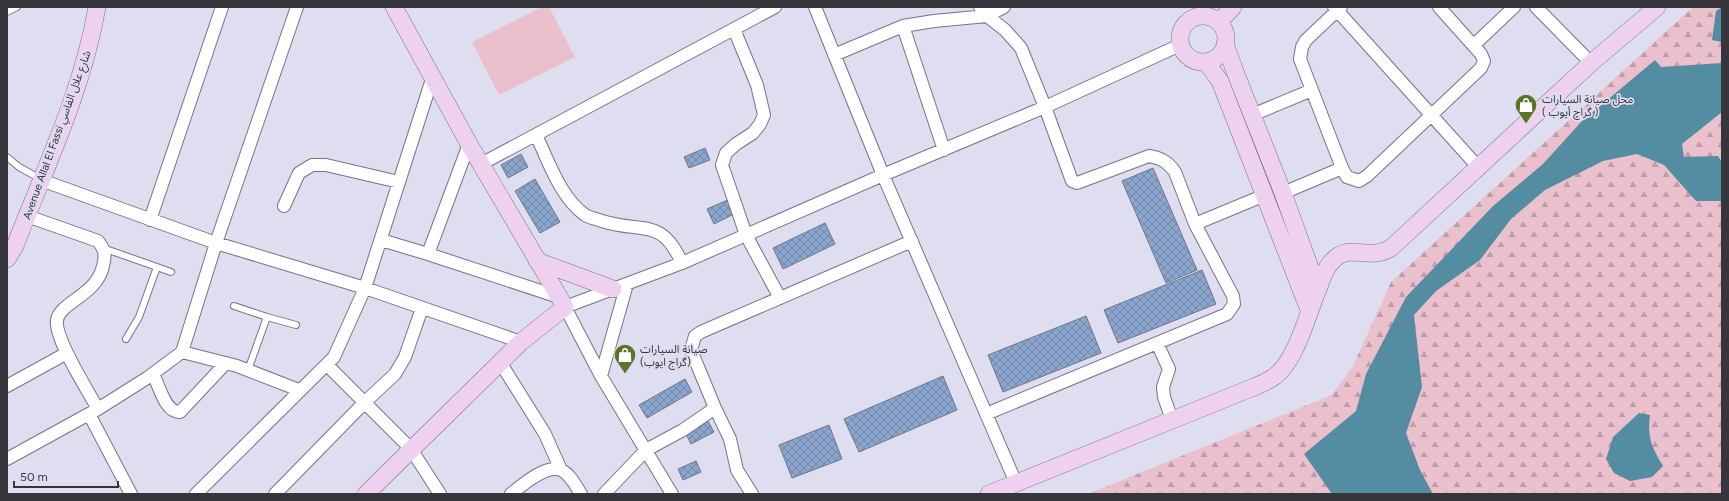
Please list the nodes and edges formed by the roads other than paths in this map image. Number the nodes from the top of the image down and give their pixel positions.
1 (17, 7) edge
2 (97, 7) edge
3 (222, 7) edge
4 (297, 7) edge
5 (394, 7) edge
6 (774, 7) edge
7 (815, 7) edge
8 (1004, 7) edge
9 (1233, 7) edge
10 (1438, 7) edge
11 (1514, 7) edge
12 (1536, 7) edge
13 (1657, 7) edge
14 (1337, 8) edge
15 (7, 12) edge
16 (983, 12) edge
17 (1184, 14) edge
18 (1212, 15) edge
19 (903, 26) junction
20 (734, 30) junction
21 (1180, 44) junction
22 (1226, 44) junction
23 (1474, 45) junction
24 (834, 55) junction
25 (1206, 62) junction
26 (1591, 63) junction
27 (433, 76) junction
28 (1312, 90) junction
29 (1045, 107) junction
30 (1252, 115) junction
31 (1431, 116) junction
32 (536, 135) junction
33 (469, 144) junction
34 (944, 150) junction
35 (7, 157) edge
36 (10, 164) edge
37 (481, 164) junction
38 (1342, 168) junction
39 (1479, 168) junction
40 (883, 175) junction
41 (41, 180) junction
42 (399, 182) junction
43 (1283, 193) junction
44 (1265, 195) junction
45 (284, 206) dead end
46 (27, 216) junction
47 (150, 220) junction
48 (1195, 224) junction
49 (746, 235) junction
50 (381, 240) junction
51 (912, 241) junction
52 (216, 243) junction
53 (103, 248) junction
54 (428, 254) junction
55 (7, 259) edge
56 (537, 261) junction
57 (682, 263) junction
58 (157, 267) junction
59 (171, 272) dead end
60 (620, 286) junction
61 (365, 288) junction
62 (1318, 290) junction
63 (780, 298) junction
64 (562, 302) junction
65 (234, 306) dead end
66 (422, 308) junction
67 (1309, 310) junction
68 (267, 316) junction
69 (296, 325) dead end
70 (126, 339) dead end
71 (520, 342) junction
72 (1158, 343) junction
73 (182, 352) junction
74 (67, 353) junction
75 (500, 362) junction
76 (226, 363) junction
77 (327, 365) junction
78 (248, 370) junction
79 (153, 374) junction
80 (602, 376) junction
81 (7, 386) edge
82 (299, 390) junction
83 (364, 402) junction
84 (715, 408) junction
85 (93, 411) junction
86 (986, 414) junction
87 (1172, 420) junction
88 (411, 450) junction
89 (646, 450) junction
90 (7, 459) edge
91 (561, 470) junction
92 (1016, 483) junction
93 (131, 494) edge
94 (196, 494) edge
95 (275, 494) edge
96 (366, 494) edge
97 (440, 494) edge
98 (511, 494) edge
99 (581, 494) edge
100 (604, 494) edge
101 (672, 494) edge
102 (752, 494) edge
103 (989, 494) edge

1 - 15 lane
2 - 41 street, Avenue Allal El Fassi شارع علال الفاسي
3 - 47 street
4 - 52 street
5 - 27 street
6 - 20 street
7 - 24 street
8 - 16 street
9 - 18 street
10 - 23 street
11 - 23 street
12 - 26 street
13 - 26 street
14 - 28 street
14 - 31 street
16 - 19 street
16 - 29 street
17 - 18 street
17 - 21 street
18 - 22 street
19 - 24 street
19 - 34 street
20 - 32 street
20 - 49 street
21 - 25 street
21 - 29 street
22 - 25 street
22 - 30 street
23 - 31 street
24 - 40 street
25 - 44 street
26 - 39 street
27 - 33 street
27 - 42 street
28 - 30 street
28 - 38 street
29 - 34 street
29 - 48 street
30 - 43 street
31 - 38 street
31 - 39 street
32 - 37 street
32 - 57 street
33 - 37 street
33 - 54 street
34 - 40 street
35 - 36 lane
36 - 41 lane
37 - 56 street
38 - 43 street
39 - 62 street
40 - 49 street
40 - 51 street
41 - 46 street, Avenue Allal El Fassi شارع علال الفاسي
41 - 47 street
42 - 45 street
42 - 50 street
43 - 62 street
44 - 48 street
44 - 67 street
46 - 53 street
46 - 55 street, Avenue Allal El Fassi شارع علال الفاسي
47 - 52 street
48 - 72 street
49 - 57 street
49 - 63 street
50 - 54 street
50 - 61 street
51 - 63 street
51 - 86 street
52 - 61 street
52 - 73 street
53 - 58 lane
53 - 74 street
54 - 64 street
56 - 60 street
56 - 64 street
57 - 60 street
58 - 59 lane
58 - 70 lane
60 - 64 street
60 - 80 street
61 - 66 street
61 - 77 street
62 - 67 street
63 - 84 street
64 - 71 street
64 - 80 street
65 - 68 lane
66 - 71 street
66 - 83 street
67 - 87 street
68 - 69 lane
68 - 78 lane
71 - 75 street
72 - 86 street
72 - 87 street
73 - 76 street
73 - 79 street
74 - 81 street
74 - 85 street
75 - 88 street
75 - 91 street
76 - 78 street
76 - 79 street
77 - 82 street
77 - 83 street
78 - 82 street
79 - 85 street
80 - 89 street
82 - 94 street
83 - 88 street
83 - 95 street
84 - 89 street
84 - 102 street
85 - 90 street
85 - 93 street
86 - 92 street
87 - 92 street
88 - 96 street
88 - 97 street
89 - 100 street
89 - 101 street
91 - 98 street
91 - 99 street
92 - 103 street

